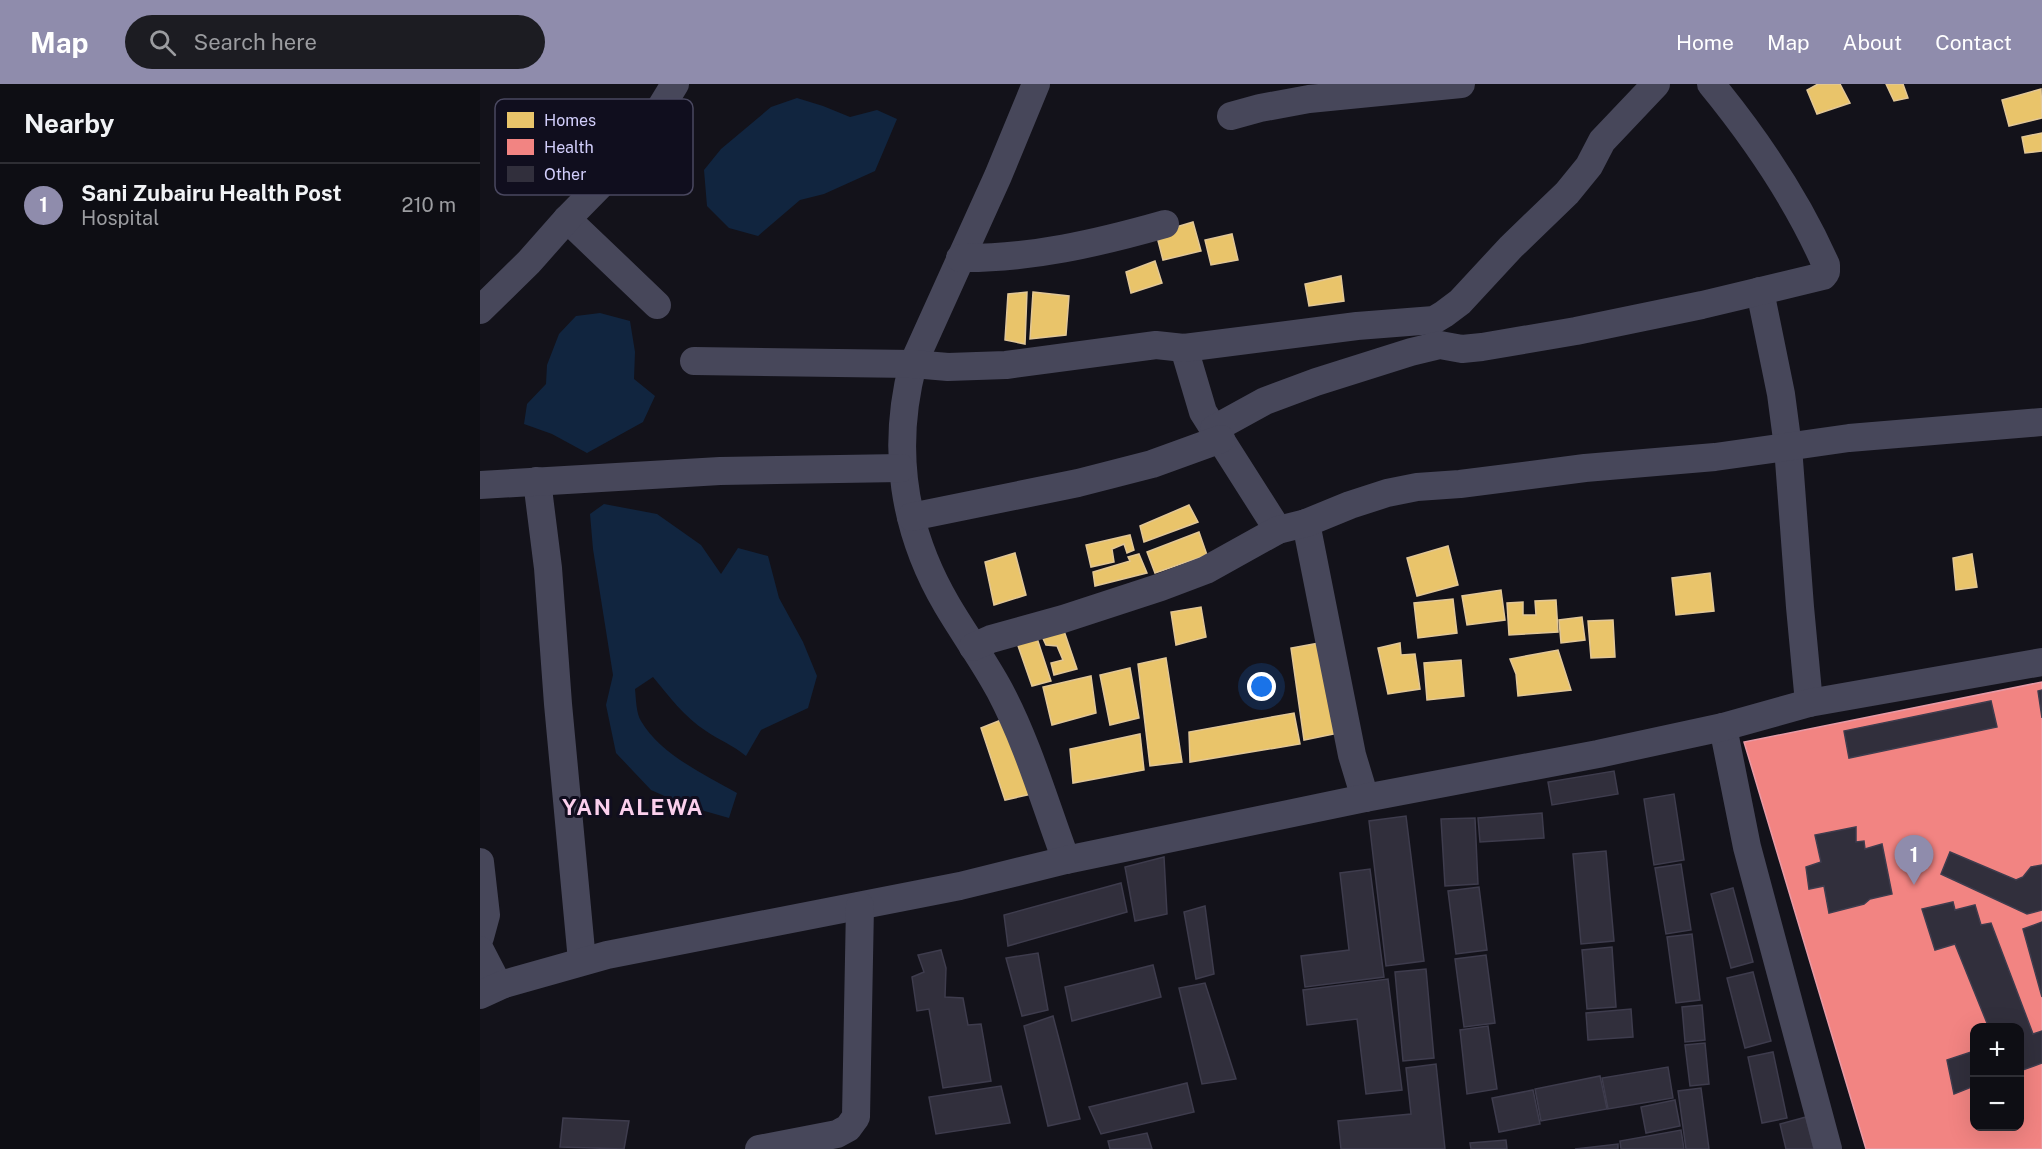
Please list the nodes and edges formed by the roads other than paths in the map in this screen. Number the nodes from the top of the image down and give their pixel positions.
1 (675, 84) edge
2 (1036, 84) edge
3 (1461, 84) edge
4 (1656, 84) edge
5 (1711, 84) edge
6 (1408, 86) edge
7 (666, 99) edge
8 (1231, 116) dead end
9 (591, 195) edge
10 (567, 219) junction
11 (1165, 224) dead end
12 (960, 258) junction
13 (1760, 291) junction
14 (657, 305) dead end
15 (480, 310) edge
16 (1437, 333) junction
17 (1184, 348) junction
18 (694, 361) dead end
19 (913, 364) junction
20 (2042, 422) edge
21 (1218, 434) junction
22 (1788, 447) junction
23 (902, 468) junction
24 (537, 481) junction
25 (480, 485) edge
26 (911, 517) junction
27 (1306, 524) junction
28 (1278, 530) junction
29 (972, 646) junction
30 (2042, 662) edge
31 (1809, 704) junction
32 (1723, 727) junction
33 (1365, 798) junction
34 (1066, 860) junction
35 (480, 862) edge
36 (860, 906) junction
37 (480, 937) edge
38 (480, 950) edge
39 (582, 961) junction
40 (492, 989) edge
41 (759, 1149) edge
42 (1828, 1149) edge

1 - 7 street
2 - 12 street
3 - 6 street
4 - 16 street
5 - 13 street
6 - 8 street
9 - 10 street
10 - 14 street
10 - 15 street
11 - 12 street
12 - 19 street
13 - 16 street
13 - 22 street
16 - 17 street
16 - 21 street
17 - 19 street
17 - 21 street
18 - 19 street
19 - 23 street
20 - 22 street
21 - 26 street
21 - 28 street
22 - 27 street
22 - 31 street
23 - 24 street
23 - 26 street
24 - 25 street
24 - 39 street
26 - 29 street
27 - 28 street
27 - 33 street
28 - 29 street
29 - 34 street
30 - 31 street
31 - 32 street
32 - 33 street
32 - 42 street
33 - 34 street
34 - 36 street
35 - 37 street
36 - 39 street
36 - 41 street
38 - 40 street
39 - 40 street

